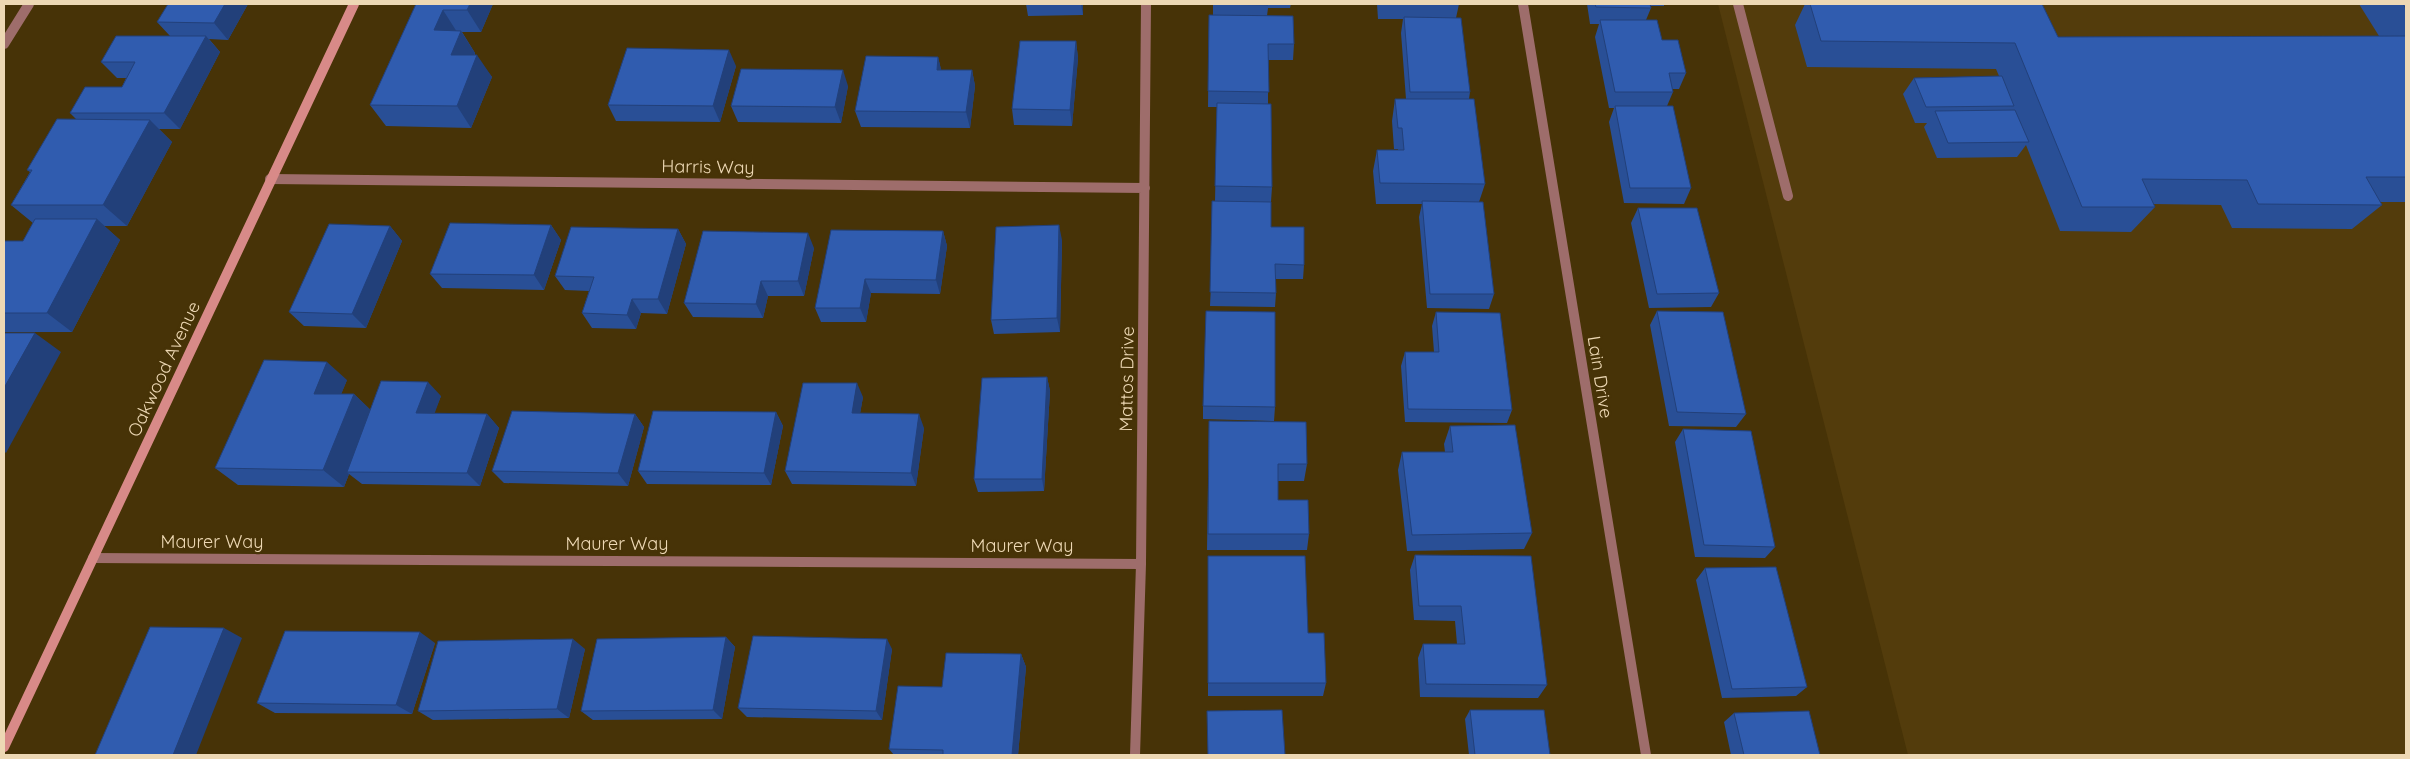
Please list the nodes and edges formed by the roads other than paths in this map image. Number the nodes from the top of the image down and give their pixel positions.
1 (29, 4) edge
2 (354, 4) edge
3 (1146, 4) edge
4 (1523, 4) edge
5 (1738, 4) edge
6 (4, 44) edge
7 (270, 179) junction
8 (1145, 188) junction
9 (1788, 196) dead end
10 (93, 558) junction
11 (1141, 564) junction
12 (4, 747) edge
13 (1134, 755) edge
14 (1646, 755) edge

1 - 6 street
2 - 7 main road, Oakwood Avenue
3 - 8 street, Mattos Drive
4 - 14 street, Lain Drive
5 - 9 street
7 - 8 street, Harris Way
7 - 10 main road, Oakwood Avenue
8 - 11 street, Mattos Drive
10 - 11 street, Maurer Way
10 - 12 main road, Oakwood Avenue
11 - 13 street, Mattos Drive

